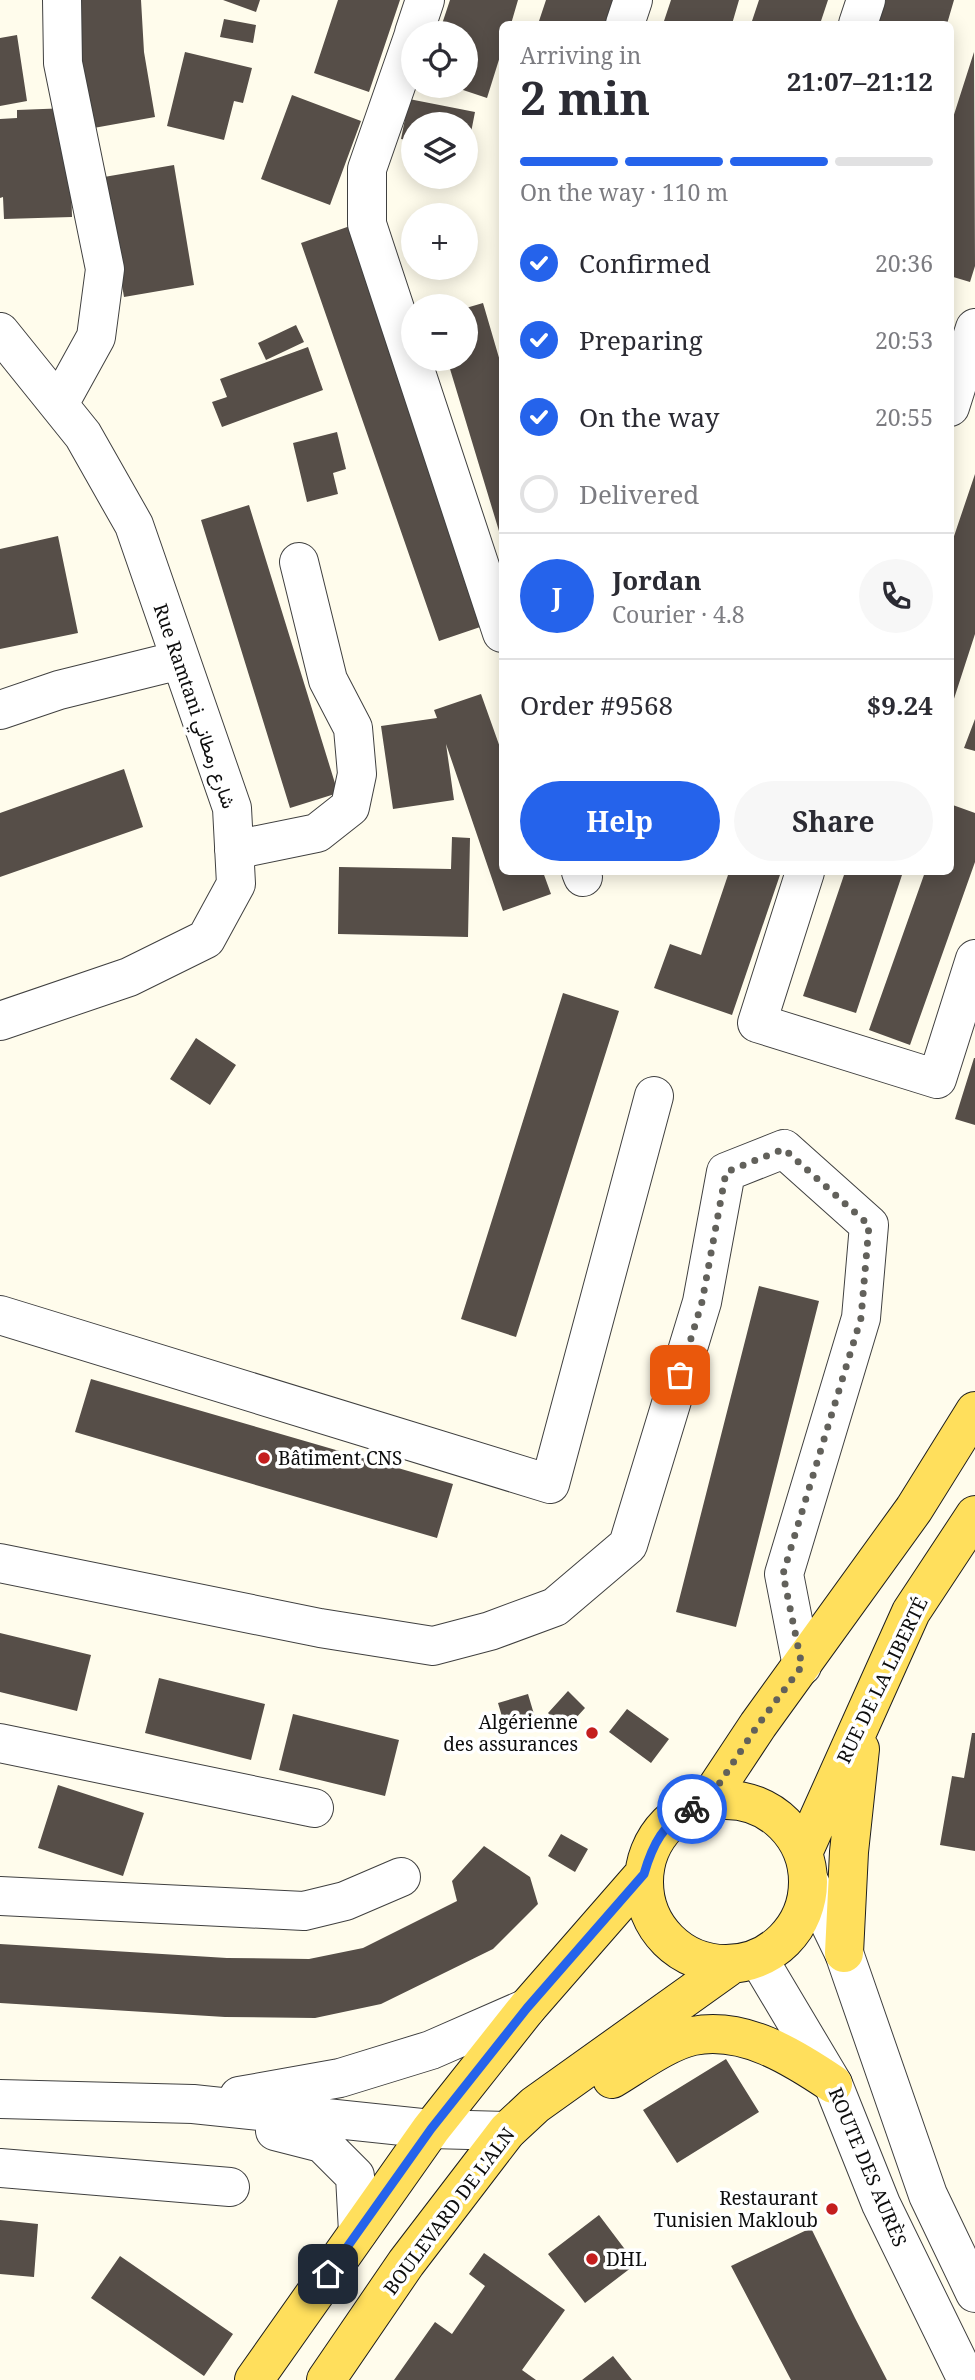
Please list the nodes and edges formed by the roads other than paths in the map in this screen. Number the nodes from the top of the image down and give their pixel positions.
1 (62, 0) edge
2 (425, 0) edge
3 (633, 0) edge
4 (866, 0) edge
5 (418, 21) edge
6 (626, 21) edge
7 (859, 21) edge
8 (401, 72) edge
9 (954, 311) edge
10 (975, 318) edge
11 (975, 328) edge
12 (0, 332) edge
13 (954, 394) edge
14 (59, 404) junction
15 (299, 562) dead end
16 (499, 624) edge
17 (180, 660) junction
18 (0, 710) edge
19 (234, 850) junction
20 (804, 875) edge
21 (975, 958) edge
22 (0, 1021) edge
23 (654, 1096) dead end
24 (0, 1315) edge
25 (975, 1411) edge
26 (975, 1515) edge
27 (0, 1563) edge
28 (802, 1666) junction
29 (865, 1709) junction
30 (0, 1743) edge
31 (707, 1802) junction
32 (314, 1808) dead end
33 (806, 1867) junction
34 (644, 1874) junction
35 (401, 1877) dead end
36 (0, 1896) edge
37 (844, 1953) junction
38 (745, 1962) junction
39 (527, 2008) junction
40 (833, 2084) junction
41 (0, 2099) edge
42 (193, 2104) junction
43 (431, 2129) junction
44 (507, 2131) junction
45 (0, 2168) edge
46 (230, 2187) dead end
47 (358, 2232) junction
48 (975, 2293) edge
49 (254, 2380) edge
50 (326, 2380) edge
51 (967, 2380) edge

1 - 14 street
2 - 5 street
3 - 6 street
4 - 7 street
8 - 16 street
9 - 10 street
11 - 13 street
12 - 14 street, Rue Ramtani شارع رمطاني
14 - 17 street, Rue Ramtani شارع رمطاني
15 - 19 street
17 - 18 street
17 - 19 street, Rue Ramtani شارع رمطاني
19 - 22 street, Rue Ramtani شارع رمطاني
20 - 21 street
23 - 24 street
25 - 28 main road
26 - 29 main road, RUE DE LA LIBERTÉ
27 - 28 street
28 - 31 main road
29 - 33 main road, RUE DE LA LIBERTÉ
29 - 37 main road
30 - 32 street
31 - 33 main road
31 - 34 main road
33 - 37 street
33 - 38 main road
34 - 38 main road
34 - 39 main road
35 - 36 street
37 - 48 street
38 - 40 street, ROUTE DES AURÈS
38 - 44 main road, BOULEVARD DE L'ALN
39 - 42 street
39 - 43 main road
40 - 44 main road
40 - 51 street, ROUTE DES AURÈS
41 - 42 street
42 - 43 street
42 - 47 street
43 - 44 street
43 - 47 main road
44 - 50 main road, BOULEVARD DE L'ALN
45 - 46 street
47 - 49 main road

